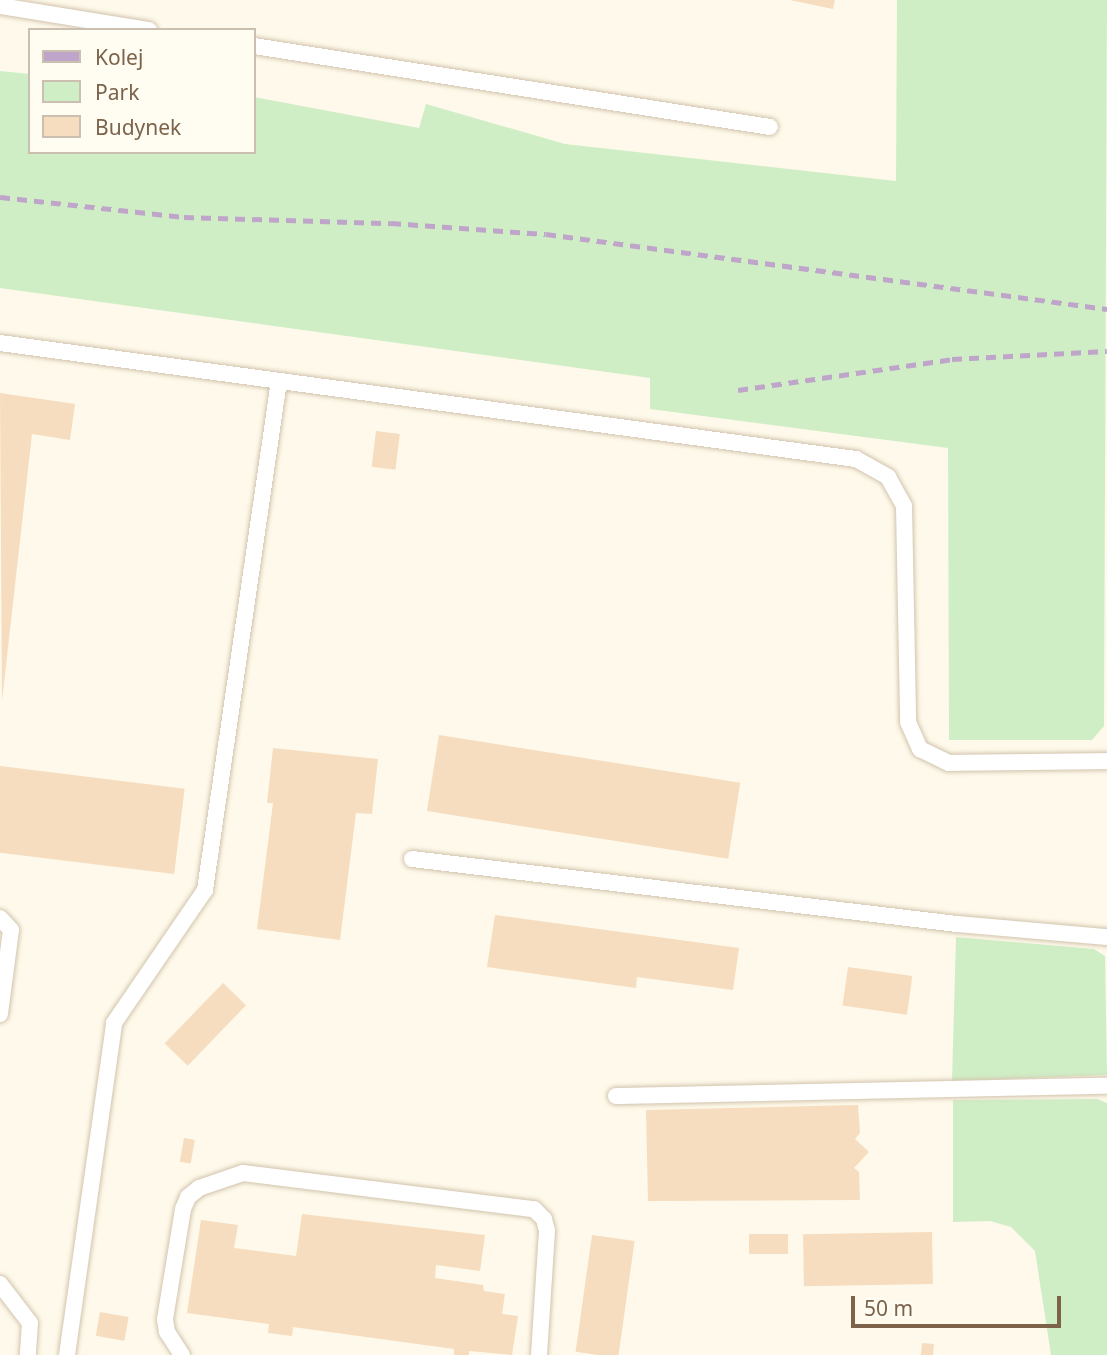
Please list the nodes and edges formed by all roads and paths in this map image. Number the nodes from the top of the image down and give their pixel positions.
1 (0, 6) edge
2 (137, 28) edge
3 (256, 46) edge
4 (770, 127) dead end
5 (0, 343) edge
6 (279, 381) junction
7 (1107, 761) edge
8 (412, 859) dead end
9 (0, 918) edge
10 (1107, 937) edge
11 (0, 1014) edge
12 (1107, 1086) edge
13 (616, 1096) dead end
14 (0, 1284) edge
15 (28, 1355) edge
16 (66, 1355) edge
17 (182, 1355) edge
18 (539, 1355) edge

1 - 2 lane
3 - 4 lane
5 - 6 lane
6 - 7 lane
6 - 16 lane
8 - 10 lane
9 - 11 lane
12 - 13 lane
14 - 15 lane
17 - 18 lane

